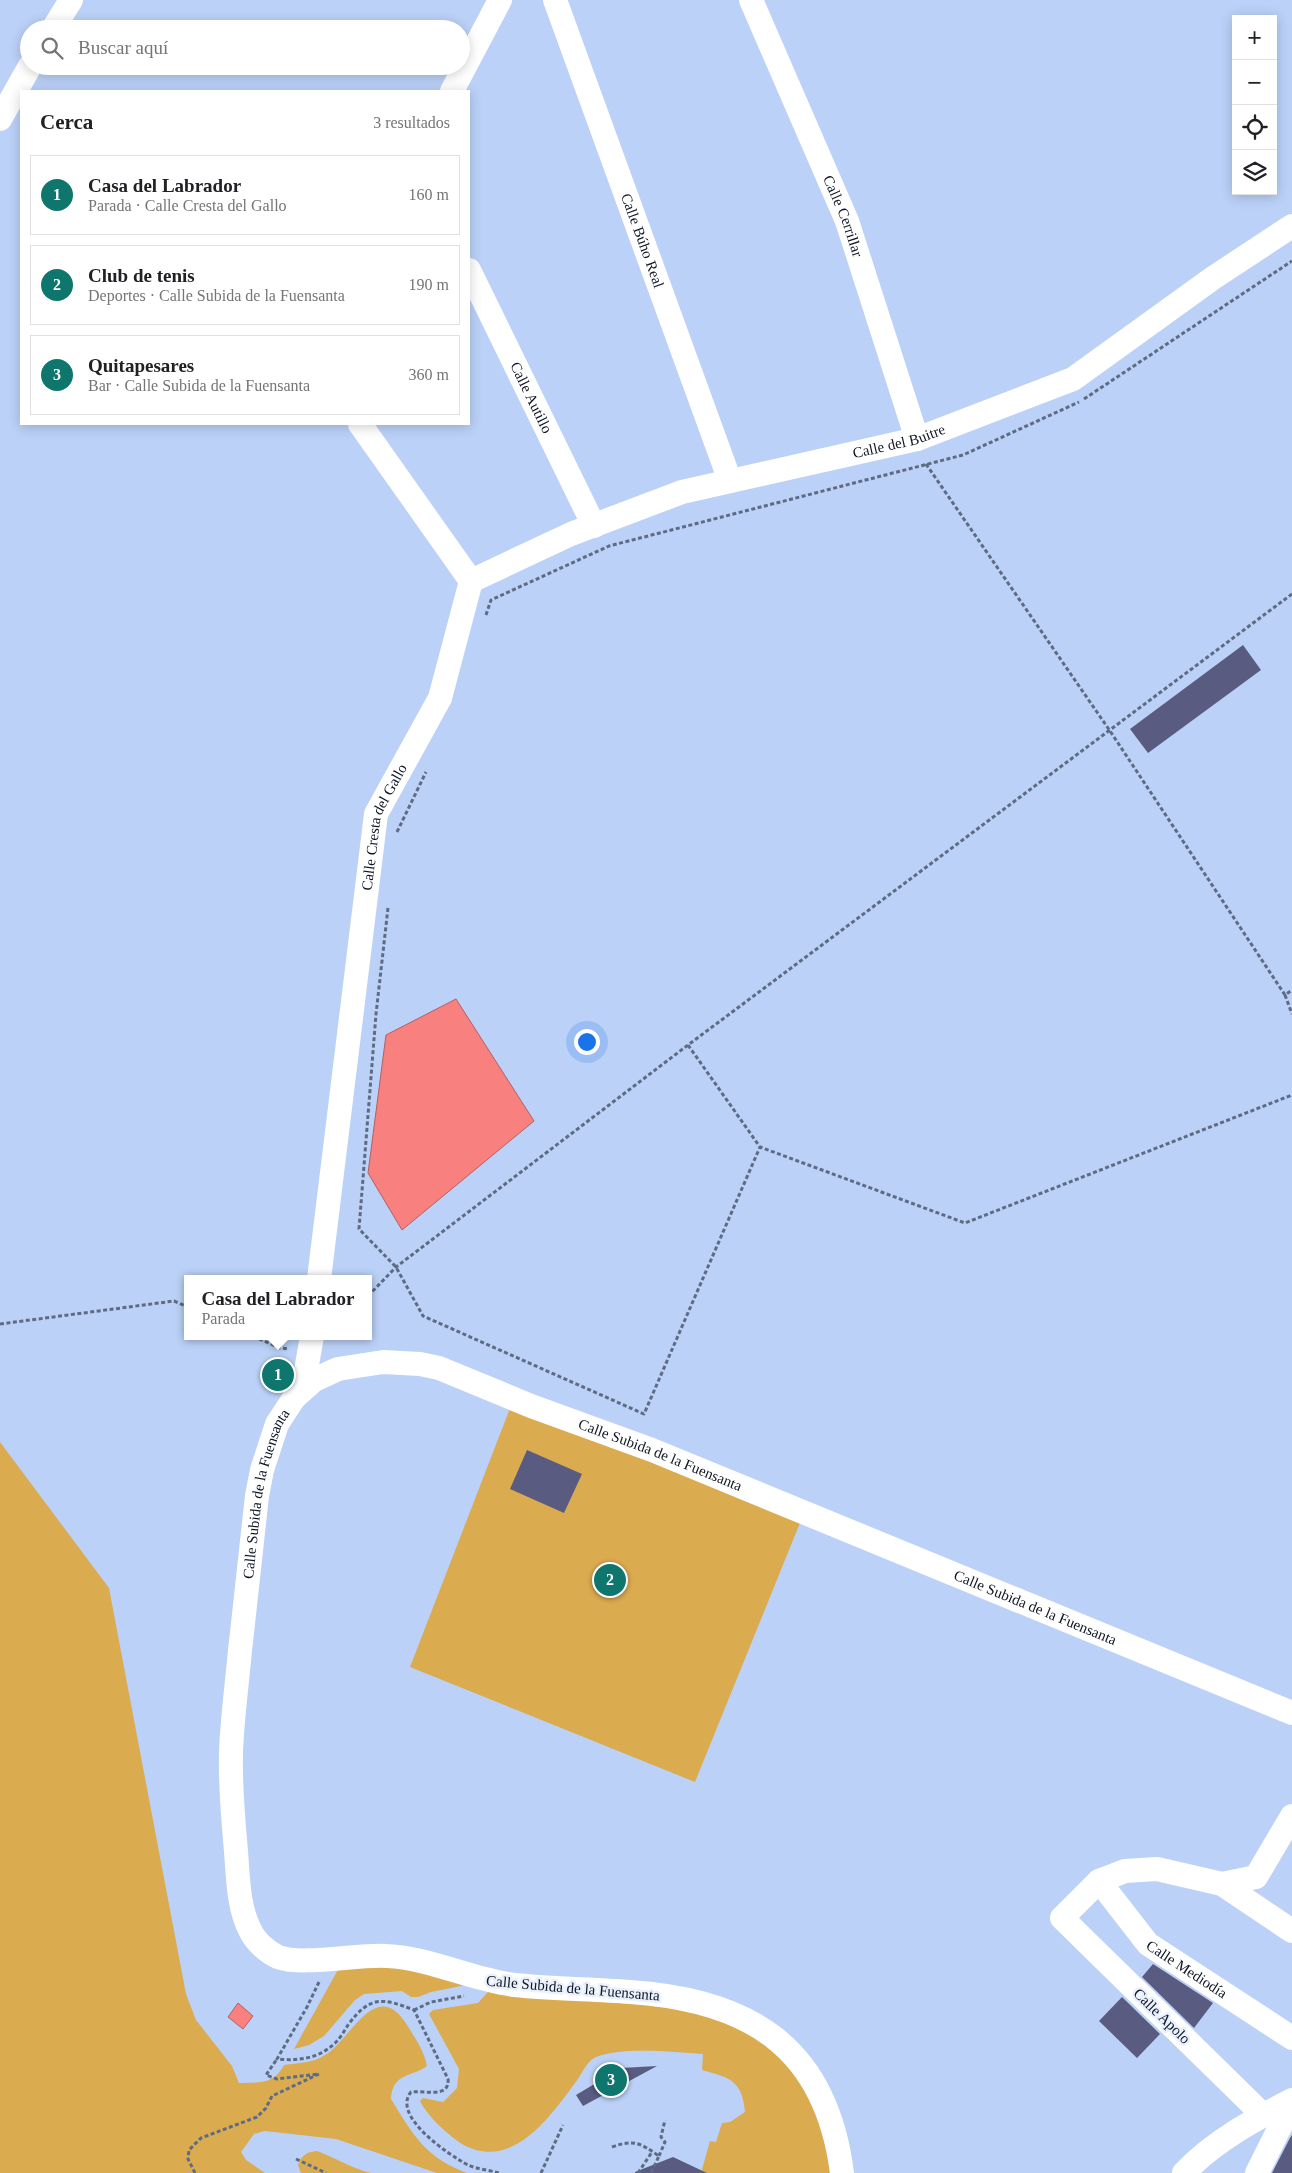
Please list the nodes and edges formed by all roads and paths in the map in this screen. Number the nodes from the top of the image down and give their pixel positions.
1 (71, 0) edge
2 (500, 0) edge
3 (555, 0) edge
4 (751, 0) edge
5 (59, 20) edge
6 (470, 57) edge
7 (24, 75) edge
8 (460, 75) edge
9 (453, 90) edge
10 (3, 105) edge
11 (1292, 226) edge
12 (1292, 261) edge
13 (470, 272) edge
14 (361, 425) edge
15 (917, 439) junction
16 (926, 464) junction
17 (730, 481) junction
18 (594, 526) junction
19 (471, 581) junction
20 (1292, 594) edge
21 (485, 619) dead end
22 (1110, 731) junction
23 (430, 764) dead end
24 (396, 841) dead end
25 (389, 898) dead end
26 (1292, 990) edge
27 (1285, 995) junction
28 (1292, 1014) edge
29 (688, 1045) junction
30 (1292, 1095) edge
31 (760, 1147) junction
32 (396, 1267) junction
33 (319, 1275) edge
34 (372, 1292) edge
35 (184, 1305) edge
36 (0, 1324) edge
37 (262, 1340) edge
38 (311, 1344) edge
39 (303, 1388) junction
40 (1292, 1713) edge
41 (1291, 1819) edge
42 (1099, 1881) junction
43 (1222, 1884) junction
44 (1292, 1931) edge
45 (328, 1958) junction
46 (479, 1979) junction
47 (414, 2010) junction
48 (1292, 2038) edge
49 (277, 2059) junction
50 (1292, 2101) edge
51 (1263, 2115) junction
52 (665, 2120) dead end
53 (563, 2125) dead end
54 (612, 2147) dead end
55 (652, 2152) junction
56 (659, 2156) junction
57 (296, 2159) dead end
58 (195, 2173) edge
59 (326, 2173) edge
60 (499, 2173) edge
61 (541, 2173) edge
62 (638, 2173) edge
63 (652, 2173) edge
64 (842, 2173) edge
65 (1184, 2173) edge
66 (1257, 2173) edge

1 - 5 street
2 - 6 street
3 - 17 street, Calle Búho Real
4 - 15 street, Calle Cerrillar
7 - 10 street
8 - 9 street
11 - 15 street, Calle del Buitre
12 - 16 path
13 - 18 street, Calle Autillo
14 - 19 street
15 - 17 street, Calle del Buitre
16 - 21 path
16 - 22 path
17 - 18 street, Calle del Buitre
18 - 19 street, Calle del Buitre
19 - 33 street, Calle Cresta del Gallo
20 - 22 path
22 - 27 path
22 - 29 path
23 - 24 path
25 - 32 path
26 - 27 path
27 - 28 path
29 - 31 path
29 - 32 path
30 - 31 path
31 - 32 path
32 - 34 path
35 - 36 path
37 - 38 path
38 - 39 street
39 - 40 street, Calle Subida de la Fuensanta
39 - 45 street, Calle Subida de la Fuensanta
41 - 43 street
42 - 43 street
42 - 48 street, Calle Mediodía
42 - 51 street, Calle Apolo
43 - 44 street
45 - 46 street, Calle Subida de la Fuensanta
45 - 49 path
46 - 47 path
46 - 64 street, Calle Subida de la Fuensanta
47 - 49 path
47 - 60 path
49 - 58 path
50 - 51 street
50 - 66 street
51 - 65 street
52 - 56 path
53 - 61 path
54 - 55 path
55 - 56 path
55 - 62 path
56 - 63 path
57 - 59 path

